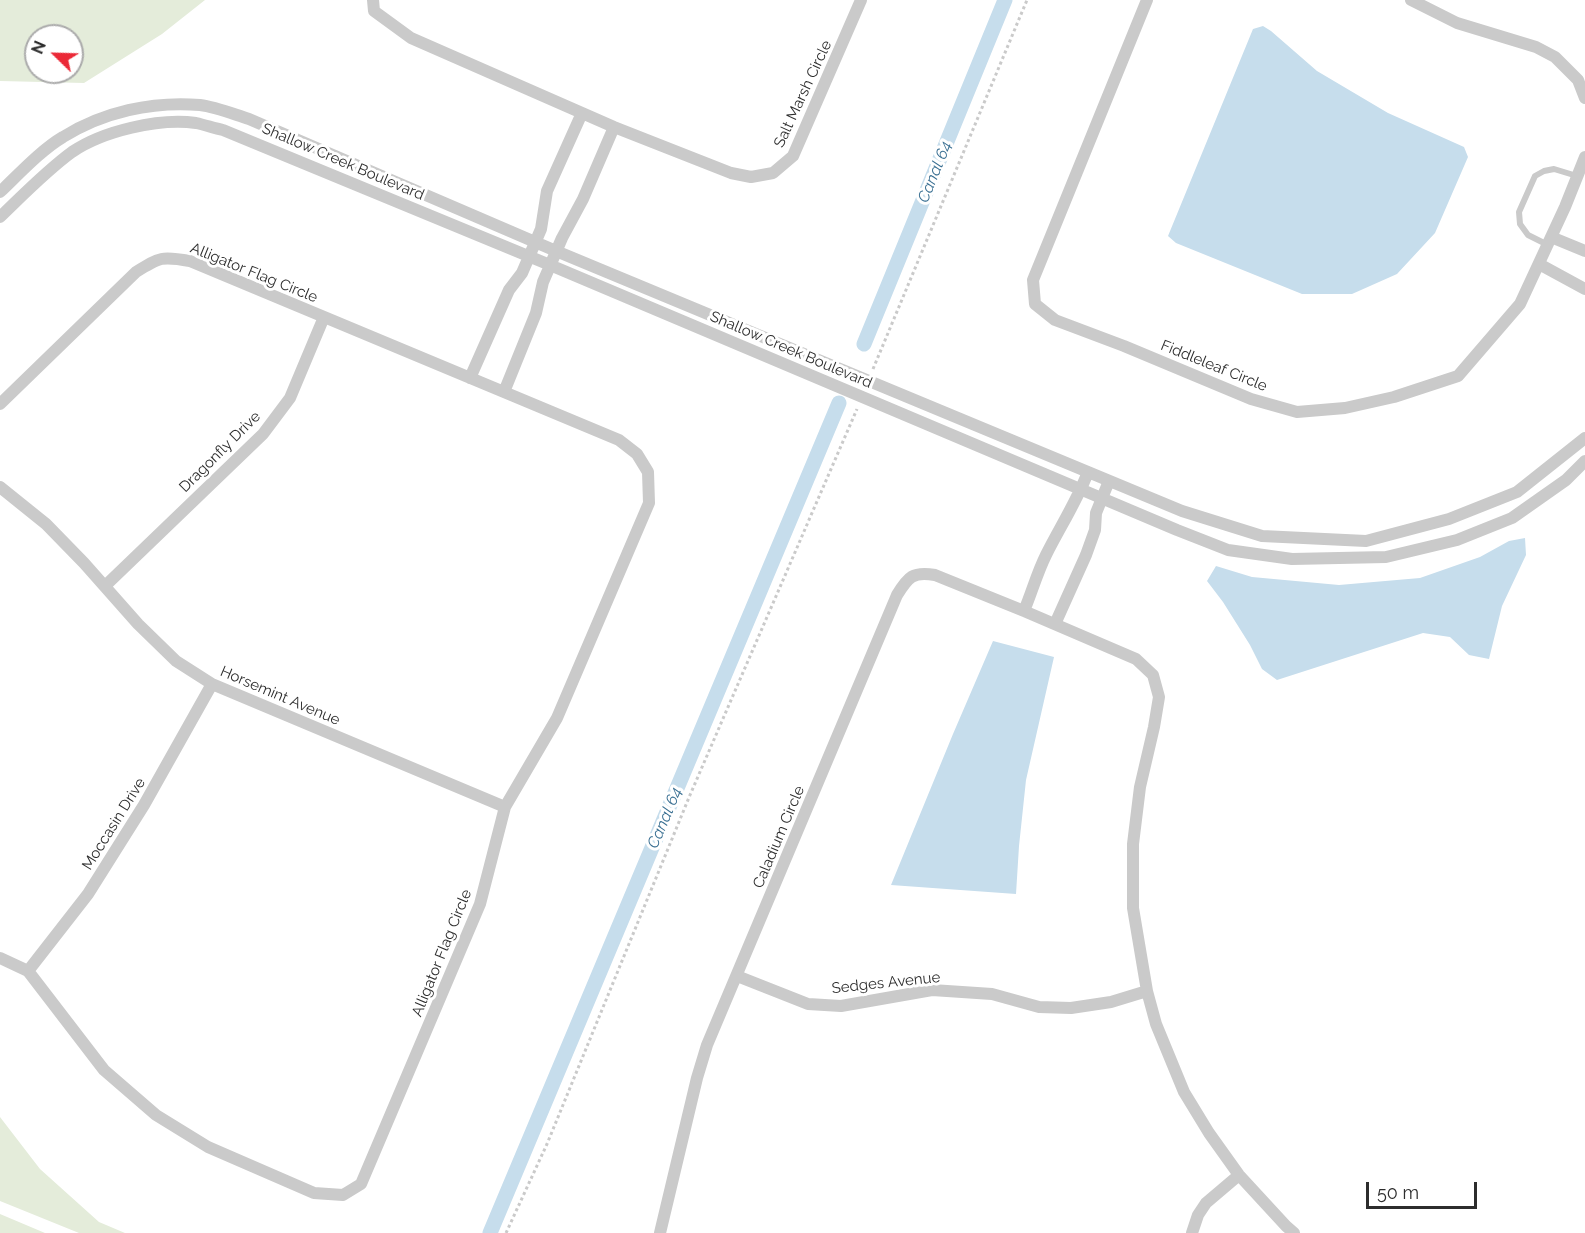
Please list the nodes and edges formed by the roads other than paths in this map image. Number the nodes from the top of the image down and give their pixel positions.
1 (373, 0) edge
2 (861, 0) edge
3 (1147, 0) edge
4 (1411, 0) edge
5 (1585, 98) edge
6 (582, 113) junction
7 (614, 127) junction
8 (1585, 157) edge
9 (1577, 176) junction
10 (0, 192) edge
11 (0, 217) edge
12 (1550, 241) junction
13 (536, 242) junction
14 (556, 251) junction
15 (1585, 251) edge
16 (529, 256) junction
17 (1539, 264) junction
18 (550, 265) junction
19 (1585, 289) edge
20 (324, 317) junction
21 (470, 378) junction
22 (504, 392) junction
23 (0, 404) edge
24 (1585, 438) edge
25 (1585, 461) edge
26 (1088, 472) junction
27 (1109, 481) junction
28 (0, 488) edge
29 (1081, 489) junction
30 (1102, 498) junction
31 (105, 586) junction
32 (1024, 611) junction
33 (1055, 624) junction
34 (212, 684) junction
35 (504, 807) junction
36 (0, 958) edge
37 (28, 971) junction
38 (737, 976) junction
39 (1147, 991) junction
40 (1239, 1174) junction
41 (660, 1233) edge
42 (1192, 1233) edge
43 (1294, 1233) edge

1 - 6 street, Salt Marsh Circle
2 - 7 street, Salt Marsh Circle
3 - 17 street, Fiddleleaf Circle
4 - 5 street
6 - 7 street, Salt Marsh Circle
6 - 13 street
7 - 14 street
8 - 9 street, Fiddleleaf Circle
9 - 12 street, Fiddleleaf Circle
9 - 12 lane
10 - 13 street, Shallow Creek Boulevard
11 - 16 street, Shallow Creek Boulevard
12 - 15 street
12 - 17 street, Fiddleleaf Circle
13 - 14 street, Shallow Creek Boulevard
13 - 16 street
14 - 18 street
14 - 26 street, Shallow Creek Boulevard
16 - 18 street, Shallow Creek Boulevard
16 - 21 street
17 - 19 street
18 - 22 street
18 - 29 street, Shallow Creek Boulevard
20 - 21 street, Alligator Flag Circle
20 - 23 street, Alligator Flag Circle
20 - 31 street, Dragonfly Drive
21 - 22 street, Alligator Flag Circle
22 - 35 street, Alligator Flag Circle
24 - 27 street, Shallow Creek Boulevard
25 - 30 street, Shallow Creek Boulevard
26 - 27 street, Shallow Creek Boulevard
26 - 29 street
27 - 30 street
28 - 31 street, Horsemint Avenue
29 - 30 street, Shallow Creek Boulevard
29 - 32 street
30 - 33 street
31 - 34 street, Horsemint Avenue
32 - 33 street, Caladium Circle
32 - 38 street, Caladium Circle
33 - 39 street, Caladium Circle
34 - 35 street, Horsemint Avenue
34 - 37 street, Moccasin Drive
35 - 37 street, Alligator Flag Circle
36 - 37 street, Alligator Flag Circle
38 - 39 street, Sedges Avenue
38 - 41 street, Caladium Circle
39 - 40 street, Caladium Circle
40 - 42 street
40 - 43 street, Caladium Circle

